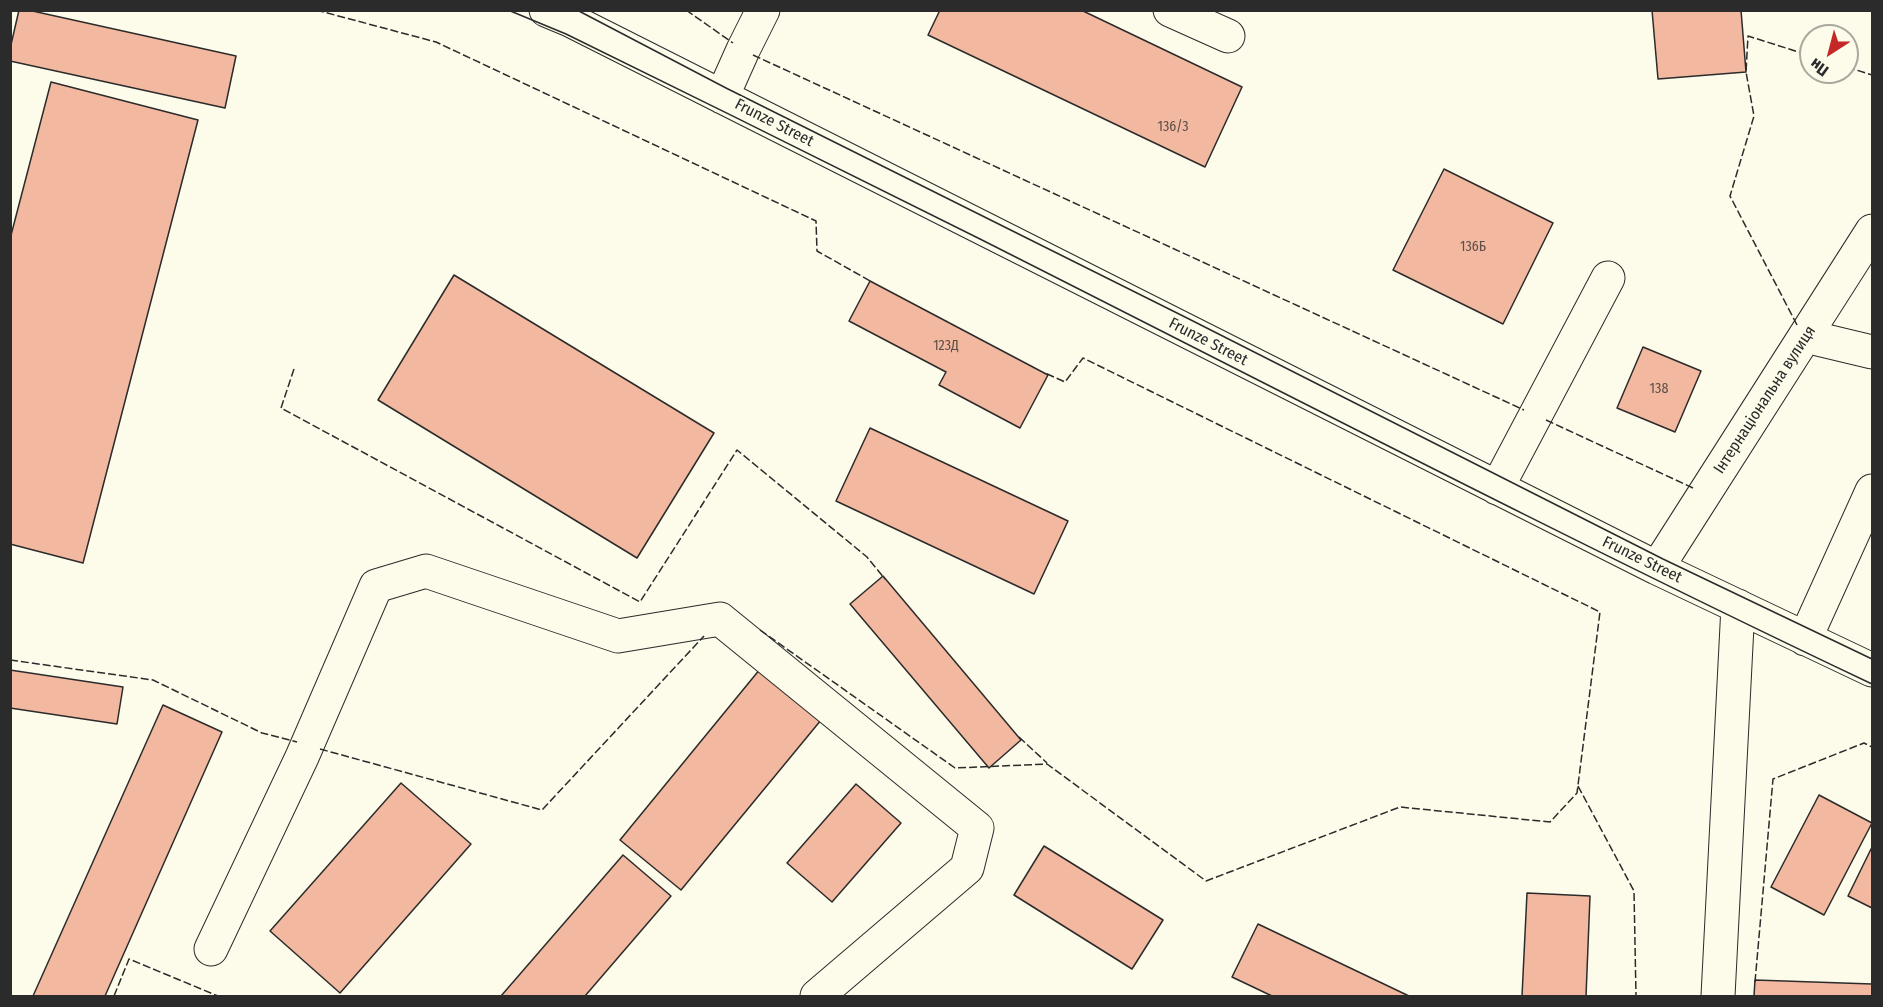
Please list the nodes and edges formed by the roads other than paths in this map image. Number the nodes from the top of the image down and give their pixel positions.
1 (546, 10) edge
2 (763, 10) edge
3 (1170, 10) edge
4 (1228, 36) dead end
5 (722, 97) junction
6 (1872, 231) edge
7 (1608, 278) dead end
8 (1805, 336) junction
9 (1872, 352) edge
10 (1497, 488) junction
11 (1872, 492) edge
12 (1657, 568) junction
13 (1738, 606) junction
14 (1805, 639) junction
15 (1872, 670) edge
16 (212, 949) dead end
17 (817, 996) edge
18 (1718, 996) edge

1 - 5 street, Frunze Street
2 - 5 street
3 - 4 street
5 - 10 street, Frunze Street
6 - 8 street, Інтернаціональна вулиця
7 - 10 street
8 - 9 street
8 - 12 street, Інтернаціональна вулиця
10 - 12 street, Frunze Street
11 - 14 street
12 - 13 street, Frunze Street
13 - 14 street, Frunze Street
13 - 18 street
14 - 15 street, Frunze Street
16 - 17 street

